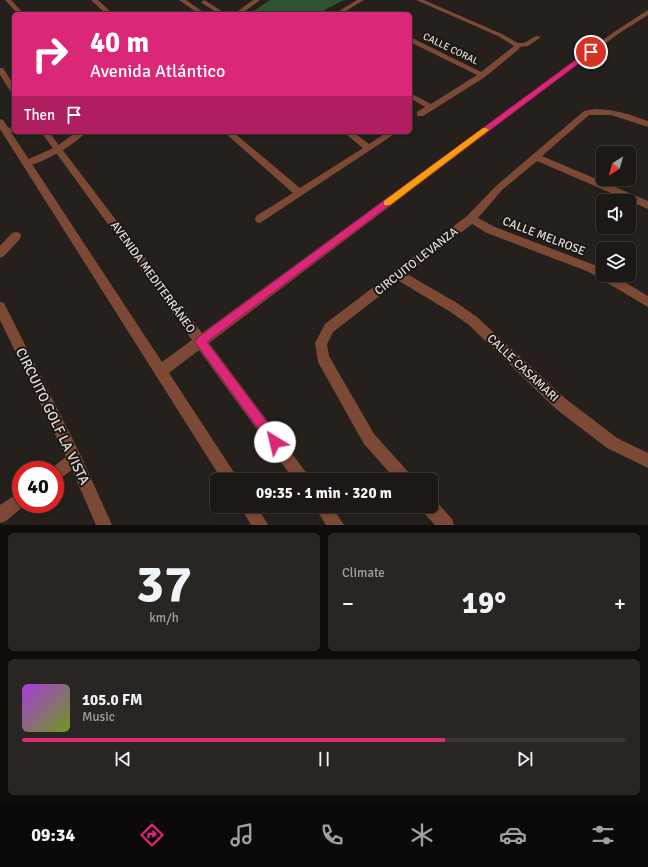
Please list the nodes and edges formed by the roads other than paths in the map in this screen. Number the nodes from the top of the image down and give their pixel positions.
1 (8, 0) edge
2 (94, 0) edge
3 (182, 0) edge
4 (257, 0) edge
5 (361, 0) edge
6 (419, 0) edge
7 (206, 1) edge
8 (438, 1) edge
9 (192, 6) junction
10 (432, 6) junction
11 (19, 12) edge
12 (108, 12) edge
13 (200, 12) edge
14 (220, 12) edge
15 (240, 12) edge
16 (340, 12) edge
17 (648, 12) edge
18 (538, 37) dead end
19 (412, 40) edge
20 (517, 45) junction
21 (0, 70) edge
22 (482, 75) junction
23 (12, 87) edge
24 (412, 96) edge
25 (432, 107) junction
26 (420, 114) dead end
27 (648, 124) edge
28 (7, 128) edge
29 (47, 134) edge
30 (79, 134) edge
31 (230, 134) edge
32 (350, 134) edge
33 (389, 136) dead end
34 (369, 148) junction
35 (59, 149) junction
36 (536, 157) junction
37 (27, 163) junction
38 (300, 193) junction
39 (648, 206) edge
40 (260, 219) dead end
41 (471, 219) junction
42 (16, 236) dead end
43 (0, 253) edge
44 (398, 275) junction
45 (648, 302) edge
46 (0, 307) edge
47 (200, 342) junction
48 (161, 371) junction
49 (75, 459) junction
50 (648, 461) edge
51 (64, 467) edge
52 (227, 473) edge
53 (298, 473) edge
54 (400, 473) edge
55 (12, 506) edge
56 (252, 513) edge
57 (327, 513) edge
58 (435, 513) edge
59 (0, 515) edge
60 (104, 525) edge
61 (260, 525) edge
62 (336, 525) edge
63 (446, 525) edge

1 - 11 street
2 - 12 street
3 - 9 street
4 - 15 street
5 - 16 street
6 - 10 street
7 - 9 street
7 - 14 street
8 - 10 street
9 - 13 street
10 - 20 street
17 - 47 street
18 - 20 street
19 - 22 street, CALLE CORAL
20 - 22 street, CALLE CORAL
21 - 23 street
22 - 25 street, CALLE CORAL
24 - 25 street
25 - 26 street, CALLE CORAL
27 - 36 street, CIRCUITO LEVANZA
28 - 37 street
29 - 35 street, AVENIDA MEDITERRÁNEO
30 - 35 street
31 - 38 street
32 - 34 street
33 - 34 street
34 - 38 street
35 - 37 street
35 - 47 street, AVENIDA MEDITERRÁNEO
36 - 39 street
36 - 41 street, CIRCUITO LEVANZA
37 - 48 street
38 - 40 street
41 - 44 street, CIRCUITO LEVANZA
41 - 45 street, CALLE MELROSE
42 - 43 street
44 - 50 street, CALLE CASAMARI
44 - 54 street, CIRCUITO LEVANZA
46 - 49 street, CIRCUITO GOLF LA VISTA
47 - 48 street
47 - 53 street, AVENIDA MEDITERRÁNEO
48 - 52 street
49 - 51 street
49 - 60 street, CIRCUITO GOLF LA VISTA
55 - 59 street
56 - 61 street
57 - 62 street
58 - 63 street

